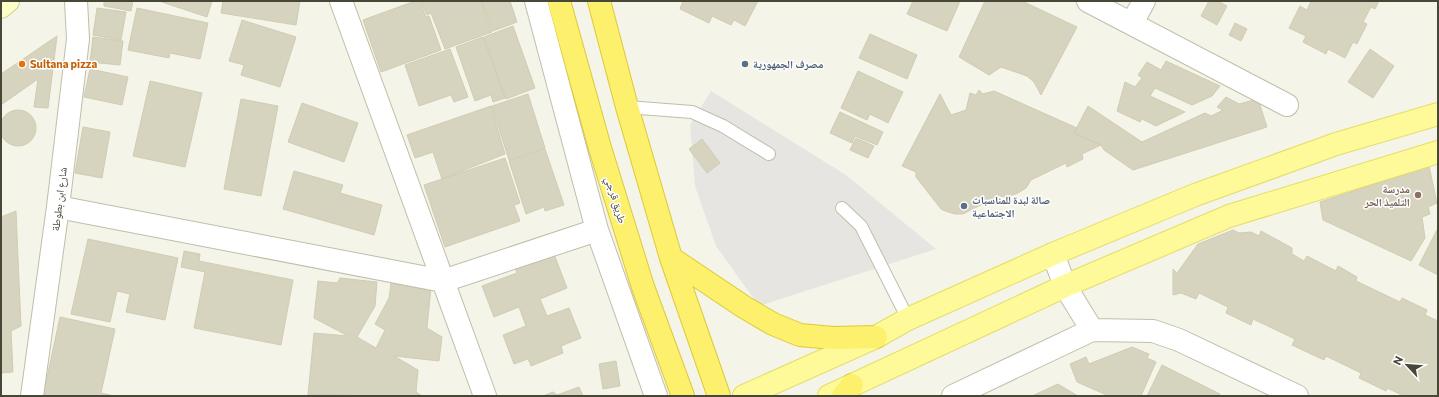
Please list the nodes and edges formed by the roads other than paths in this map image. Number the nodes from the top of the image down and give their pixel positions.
1 (8, 1) edge
2 (76, 1) edge
3 (340, 1) edge
4 (536, 1) edge
5 (559, 1) edge
6 (599, 1) edge
7 (1088, 1) edge
8 (1144, 1) edge
9 (1, 7) edge
10 (1132, 23) junction
11 (1287, 105) dead end
12 (627, 107) junction
13 (1438, 114) edge
14 (1438, 152) edge
15 (769, 154) dead end
16 (58, 207) junction
17 (842, 208) dead end
18 (596, 230) junction
19 (1053, 254) junction
20 (672, 258) junction
21 (443, 281) junction
22 (1065, 286) junction
23 (908, 319) junction
24 (1092, 330) junction
25 (876, 337) junction
26 (847, 390) edge
27 (32, 396) edge
28 (485, 396) edge
29 (656, 396) edge
30 (683, 396) edge
31 (718, 396) edge
32 (744, 396) edge
33 (829, 396) edge
34 (953, 396) edge
35 (1297, 396) edge

1 - 9 main road
2 - 16 street, شارع ابن بطوطة
3 - 21 street
4 - 18 street
5 - 30 highway, طريق قرجي
6 - 12 highway
7 - 10 street
8 - 10 street
10 - 11 street
12 - 15 lane
12 - 20 highway
13 - 19 main road
14 - 22 main road
16 - 21 street
16 - 27 street, شارع ابن بطوطة
17 - 23 lane
18 - 21 street
18 - 29 street
19 - 22 street
19 - 23 main road
20 - 25 highway
20 - 31 highway
21 - 28 street
22 - 24 street
22 - 26 main road
23 - 25 main road
24 - 34 street
24 - 35 street
25 - 32 main road
26 - 33 main road

